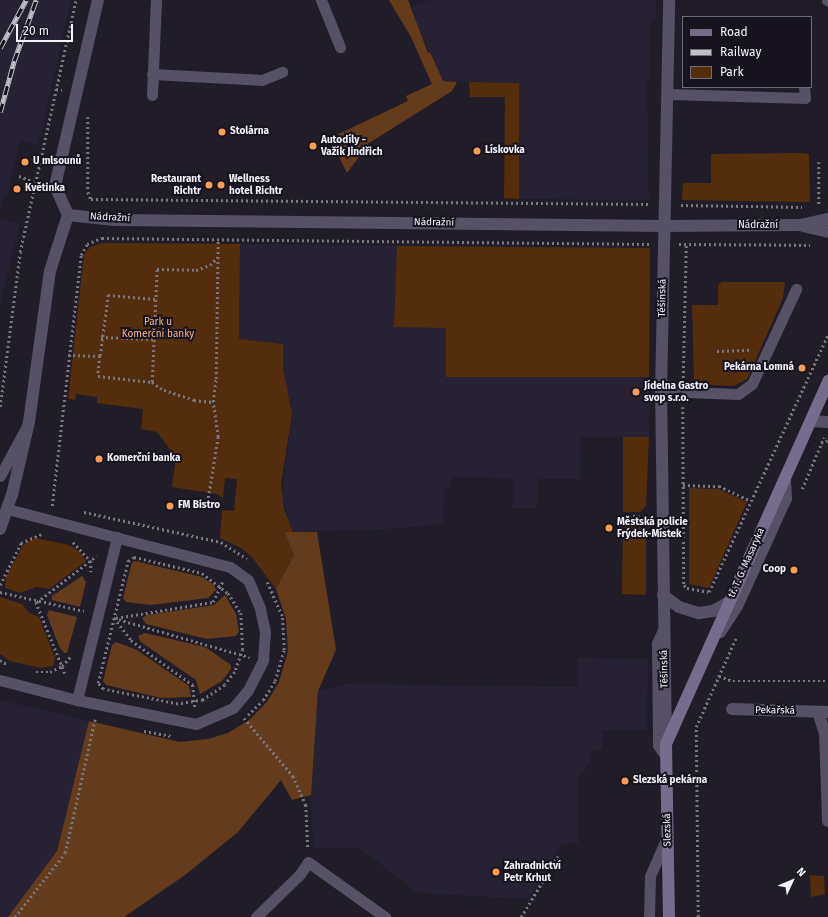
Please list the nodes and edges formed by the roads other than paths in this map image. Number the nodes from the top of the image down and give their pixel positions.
1 (98, 0) edge
2 (156, 0) edge
3 (321, 0) edge
4 (669, 0) edge
5 (340, 47) dead end
6 (282, 72) dead end
7 (152, 74) junction
8 (804, 88) edge
9 (668, 94) junction
10 (152, 96) dead end
11 (68, 215) junction
12 (828, 219) edge
13 (800, 225) junction
14 (664, 226) junction
15 (828, 232) edge
16 (796, 289) dead end
17 (828, 381) edge
18 (661, 391) junction
19 (811, 421) junction
20 (29, 422) junction
21 (827, 427) edge
22 (0, 476) edge
23 (785, 478) junction
24 (8, 509) junction
25 (0, 529) edge
26 (118, 537) junction
27 (663, 595) junction
28 (729, 602) junction
29 (664, 628) junction
30 (706, 654) junction
31 (0, 680) edge
32 (77, 700) junction
33 (732, 709) dead end
34 (823, 712) edge
35 (666, 744) junction
36 (666, 757) junction
37 (828, 820) edge
38 (668, 837) junction
39 (256, 917) edge
40 (384, 917) edge
41 (650, 917) edge
42 (669, 917) edge

1 - 11 street
2 - 7 lane
3 - 5 lane
4 - 9 street, Těšínská
6 - 7 lane
7 - 10 lane
8 - 9 lane
9 - 14 street, Těšínská
11 - 14 street, Nádražní
11 - 20 street
12 - 13 street, Nádražní
13 - 14 street, Nádražní
13 - 15 street, Nádražní
14 - 18 street, Těšínská
16 - 18 lane
17 - 19 street, tř. T. G. Masaryka
18 - 27 street, Těšínská
19 - 21 street
19 - 23 street, tř. T. G. Masaryka
20 - 22 lane
20 - 24 street
23 - 28 street, tř. T. G. Masaryka
23 - 30 lane
24 - 25 street
24 - 26 lane
26 - 32 lane
26 - 32 lane
27 - 28 street
27 - 29 street, Těšínská
28 - 30 street, tř. T. G. Masaryka
29 - 35 street, Těšínská
29 - 36 lane
30 - 35 street, tř. T. G. Masaryka
31 - 32 lane
33 - 34 street, Pekařská
34 - 37 street, Pekařská
35 - 36 street, Slezská
36 - 38 street, Slezská
38 - 41 lane
38 - 42 street, Slezská
39 - 40 lane

